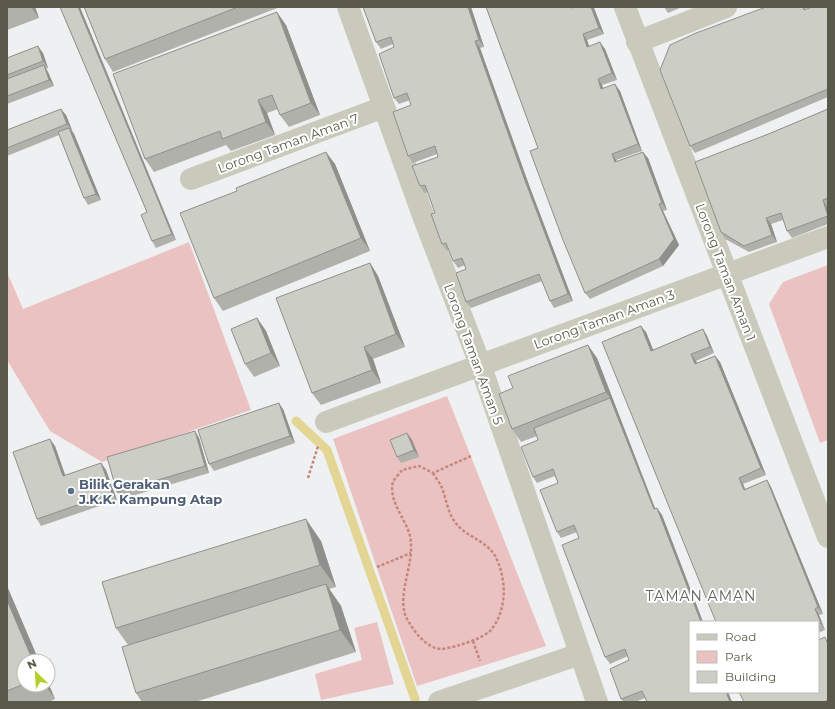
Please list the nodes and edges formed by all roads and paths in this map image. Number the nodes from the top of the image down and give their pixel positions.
1 (348, 7) edge
2 (625, 7) edge
3 (726, 7) edge
4 (637, 42) junction
5 (384, 107) junction
6 (191, 179) dead end
7 (828, 237) edge
8 (728, 274) junction
9 (480, 364) junction
10 (326, 422) joint
11 (472, 456) dead end
12 (433, 473) junction
13 (308, 478) dead end
14 (828, 537) edge
15 (412, 553) junction
16 (377, 567) dead end
17 (473, 641) junction
18 (580, 654) junction
19 (482, 666) dead end
20 (439, 702) edge
21 (597, 702) edge

1 - 5 street, Lorong Taman Aman 5
2 - 4 street, Lorong Taman Aman 1
3 - 4 street
4 - 8 street, Lorong Taman Aman 1
5 - 6 street, Lorong Taman Aman 7
5 - 9 street, Lorong Taman Aman 5
7 - 8 street, Lorong Taman Aman 3
8 - 9 street, Lorong Taman Aman 3
8 - 14 street, Lorong Taman Aman 1
9 - 10 street, Lorong Taman Aman 3
9 - 18 street, Lorong Taman Aman 5
10 - 13 path
11 - 12 path
12 - 15 path
12 - 17 path
15 - 16 path
15 - 17 path
17 - 19 path
18 - 20 street
18 - 21 street, Lorong Taman Aman 5

